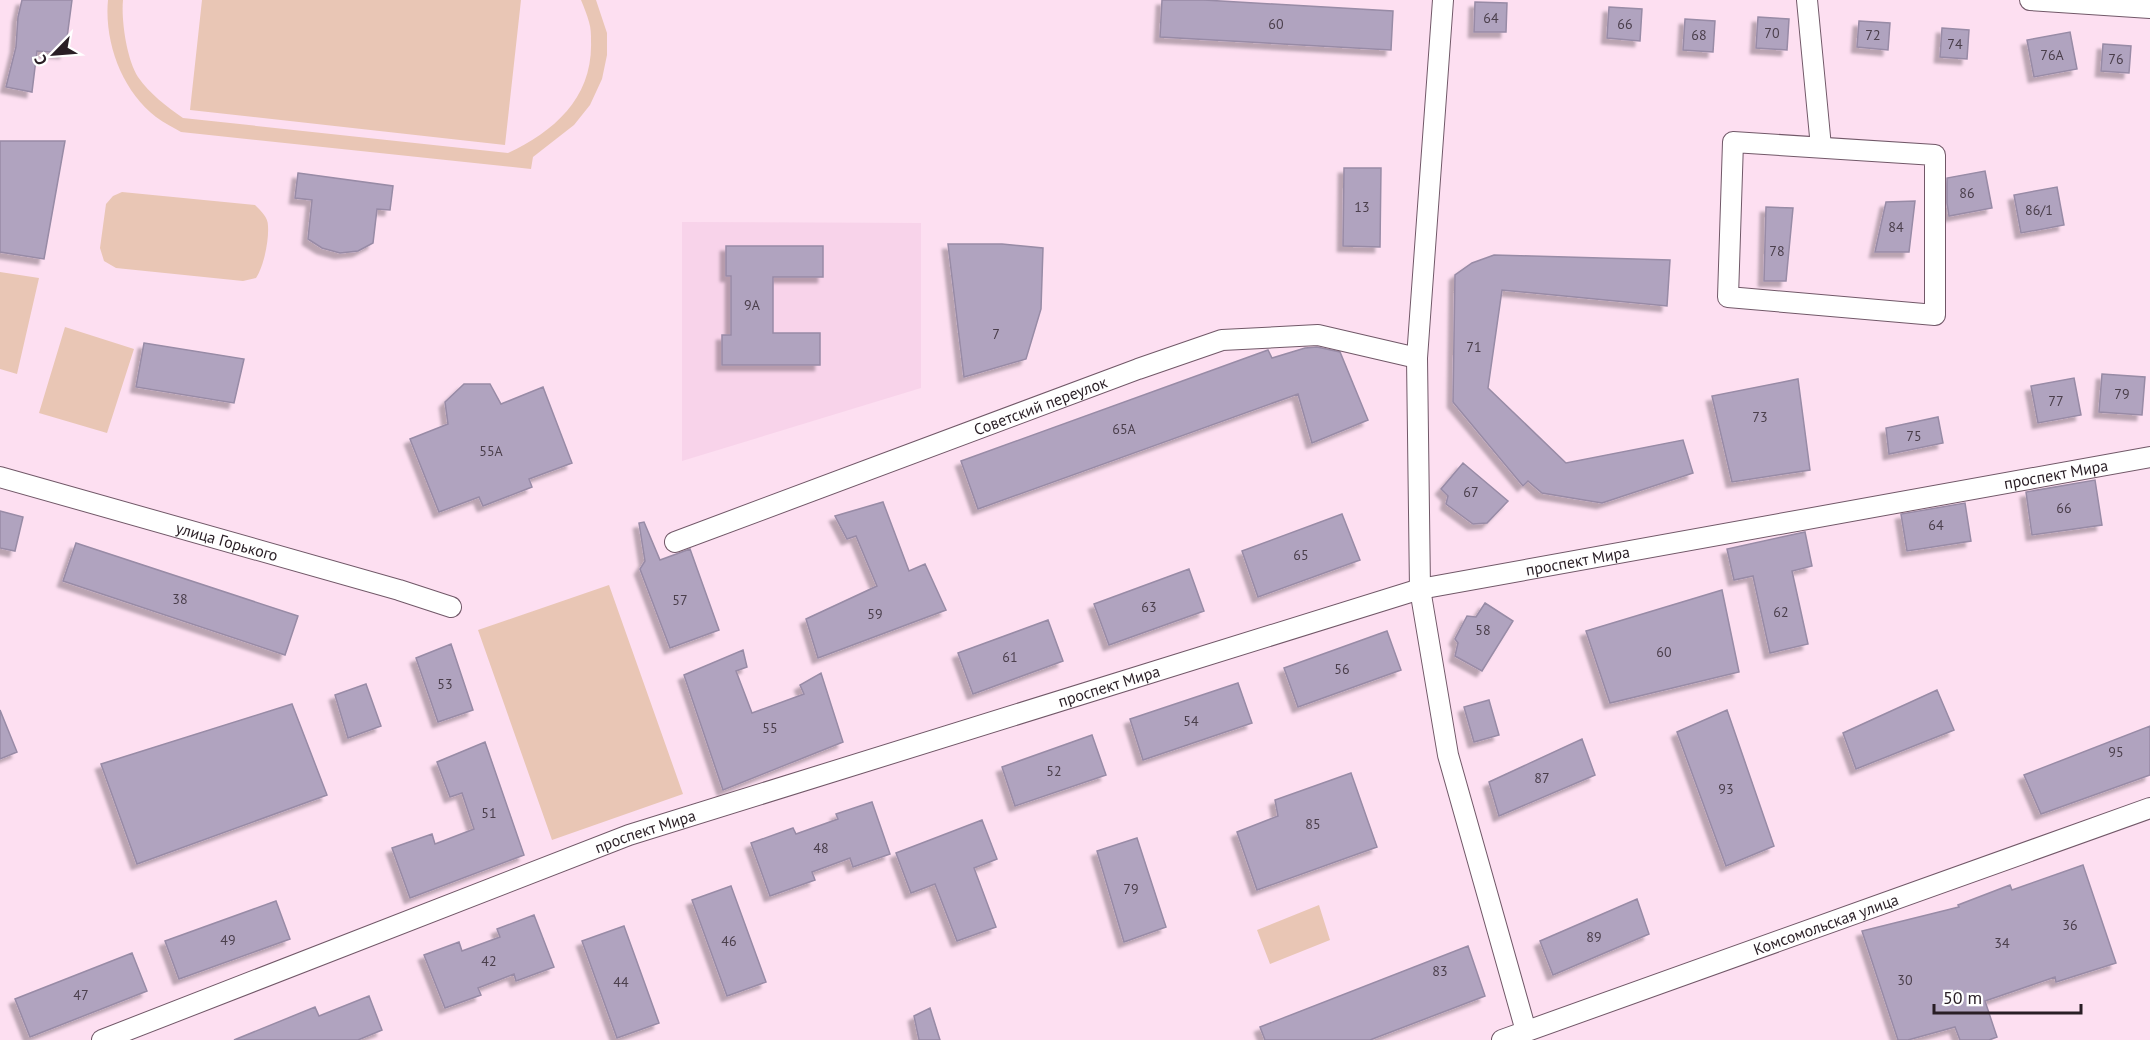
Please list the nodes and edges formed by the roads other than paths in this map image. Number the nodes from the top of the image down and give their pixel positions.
1 (1443, 0) edge
2 (1807, 0) edge
3 (2030, 0) edge
4 (2150, 8) edge
5 (1821, 147) junction
6 (1417, 358) junction
7 (2150, 457) edge
8 (0, 477) edge
9 (675, 542) dead end
10 (1420, 589) junction
11 (451, 607) dead end
12 (2150, 808) edge
13 (1526, 1031) junction
14 (102, 1040) edge
15 (1502, 1040) edge

1 - 6 street
2 - 5 street
3 - 4 street
5 - 5 street
6 - 9 street, Советский переулок
6 - 10 street
7 - 10 street, проспект Мира
8 - 11 street, улица Горького
10 - 13 street
10 - 14 street, проспект Мира
12 - 13 street, Комсомольская улица
13 - 15 street, Комсомольская улица

